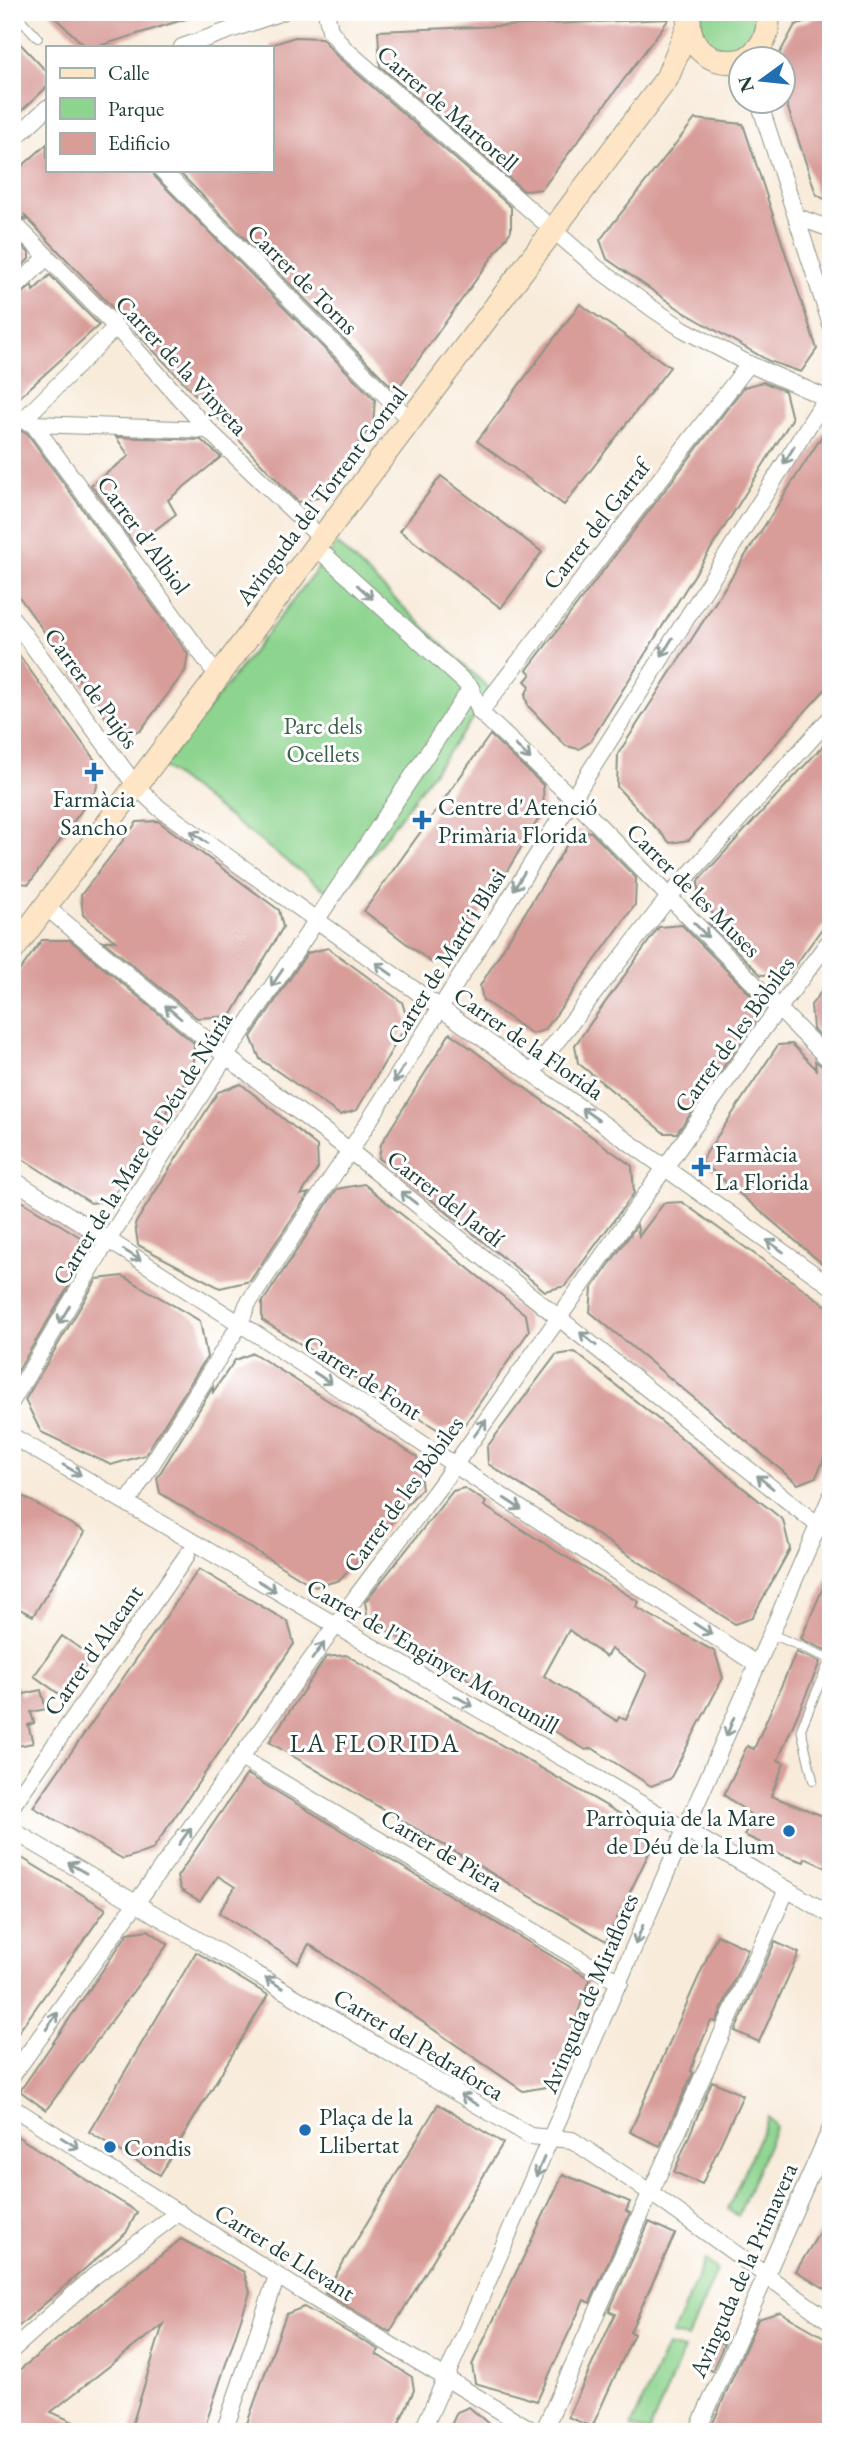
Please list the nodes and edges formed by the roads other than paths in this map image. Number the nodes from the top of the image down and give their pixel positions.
1 (13, 12) edge
2 (282, 12) edge
3 (326, 12) edge
4 (773, 17) edge
5 (689, 20) edge
6 (38, 38) dead end
7 (185, 46) edge
8 (761, 46) edge
9 (728, 58) edge
10 (728, 63) edge
11 (673, 70) junction
12 (46, 109) edge
13 (764, 116) edge
14 (12, 141) edge
15 (164, 172) edge
16 (797, 217) junction
17 (12, 221) edge
18 (831, 229) edge
19 (552, 231) junction
20 (47, 257) junction
21 (12, 291) edge
22 (831, 325) edge
23 (117, 327) junction
24 (749, 364) junction
25 (828, 399) edge
26 (23, 420) edge
27 (411, 421) junction
28 (208, 430) junction
29 (318, 542) junction
30 (12, 618) edge
31 (217, 675) junction
32 (471, 688) junction
33 (480, 712) junction
34 (831, 717) edge
35 (136, 786) junction
36 (571, 797) junction
37 (669, 897) junction
38 (46, 907) junction
39 (315, 922) junction
40 (16, 935) edge
41 (831, 939) edge
42 (440, 1008) junction
43 (779, 1008) junction
44 (226, 1056) junction
45 (831, 1062) edge
46 (532, 1073) junction
47 (350, 1151) junction
48 (665, 1169) junction
49 (12, 1179) edge
50 (108, 1240) junction
51 (831, 1286) edge
52 (559, 1317) junction
53 (240, 1324) junction
54 (12, 1401) edge
55 (12, 1436) edge
56 (455, 1465) junction
57 (831, 1496) edge
58 (128, 1502) junction
59 (818, 1525) junction
60 (187, 1555) dead end
61 (335, 1627) junction
62 (769, 1633) junction
63 (830, 1659) edge
64 (756, 1664) junction
65 (241, 1758) junction
66 (813, 1780) dead end
67 (12, 1806) edge
68 (686, 1829) junction
69 (12, 1830) edge
70 (786, 1889) junction
71 (136, 1902) junction
72 (831, 1915) edge
73 (620, 1983) junction
74 (12, 2076) edge
75 (12, 2107) edge
76 (830, 2133) edge
77 (552, 2138) junction
78 (651, 2193) junction
79 (179, 2212) junction
80 (277, 2276) junction
81 (765, 2277) junction
82 (831, 2322) edge
83 (12, 2350) edge
84 (446, 2379) junction
85 (224, 2432) edge
86 (422, 2432) edge
87 (536, 2432) edge
88 (542, 2432) edge
89 (697, 2432) edge

1 - 6 lane
2 - 7 street
3 - 19 street, Carrer de Martorell
4 - 8 street
5 - 9 street
5 - 11 street, Avinguda del Torrent Gornal
10 - 11 street
11 - 19 street, Avinguda del Torrent Gornal
12 - 14 street
13 - 16 street
15 - 27 street, Carrer de Torns
16 - 18 street
16 - 22 street
17 - 20 street, Carrer de la Vinyeta
19 - 24 street, Carrer de Martorell
19 - 27 street, Avinguda del Torrent Gornal
20 - 21 street
20 - 23 street, Carrer de la Vinyeta
23 - 26 street
23 - 28 street, Carrer de la Vinyeta
24 - 25 street, Carrer de Martorell
24 - 33 street, Carrer del Garraf
25 -> 36 street, Carrer de Martí i Blasi
26 - 28 street
26 - 31 street, Carrer d'Albiol
27 - 29 street, Avinguda del Torrent Gornal
28 - 29 street, Carrer de la Vinyeta
29 - 31 street, Avinguda del Torrent Gornal
29 -> 32 street, Carrer de les Muses
30 - 35 street, Carrer de Pujós
31 - 35 street, Avinguda del Torrent Gornal
32 - 33 street, Carrer de les Muses
32 - 39 street
33 -> 36 street, Carrer de les Muses
34 - 37 street
35 - 38 street, Avinguda del Torrent Gornal
39 -> 35 street, Carrer de la Florida
36 - 37 street, Carrer de les Muses
36 -> 42 street, Carrer de Martí i Blasi
37 -> 43 street, Carrer de les Muses
37 - 46 street
38 - 40 street, Avinguda del Torrent Gornal
44 -> 38 street, Carrer del Jardí
42 -> 39 street, Carrer de la Florida
39 -> 44 street, Carrer de la Mare de Déu de Núria
41 - 43 street, Carrer de les Bòbiles
42 - 46 street, Carrer de la Florida
42 -> 47 street, Carrer de Martí i Blasi
43 - 45 street, Carrer de les Muses
43 - 48 street, Carrer de les Bòbiles
44 - 47 street, Carrer del Jardí
44 - 50 street, Carrer de la Mare de Déu de Núria
48 -> 46 street, Carrer de la Florida
52 -> 47 street, Carrer del Jardí
47 - 53 street, Carrer de Martí i Blasi
51 -> 48 street, Carrer de la Florida
48 - 52 street, Carrer de les Bòbiles
49 - 50 street, Carrer de Font
50 -> 53 street, Carrer de Font
50 -> 54 street, Carrer de la Mare de Déu de Núria
56 -> 52 street, Carrer de les Bòbiles
59 -> 52 street, Carrer del Jardí
53 -> 56 street, Carrer de Font
53 - 58 street, Carrer de Martí i Blasi
55 -> 58 street, Carrer de l'Enginyer Moncunill
56 - 61 street, Carrer de les Bòbiles
56 -> 64 street, Carrer de Font
57 - 59 street, Avinguda de Miraflores
58 -> 61 street, Carrer de l'Enginyer Moncunill
59 - 62 street, Avinguda de Miraflores
60 - 67 street, Carrer d'Alacant
65 -> 61 street, Carrer de les Bòbiles
61 -> 68 street, Carrer de l'Enginyer Moncunill
62 - 63 lane
62 - 64 street, Avinguda de Miraflores
63 - 66 lane
64 -> 68 street, Avinguda de Miraflores
71 -> 65 street, Carrer de les Bòbiles
65 - 73 street, Carrer de Piera
68 - 70 street, Carrer de l'Enginyer Moncunill
68 -> 73 street, Avinguda de Miraflores
71 -> 69 street, Carrer del Pedraforca
70 - 72 street, Carrer de l'Enginyer Moncunill
70 - 78 street
74 -> 71 street, Carrer de les Bòbiles
77 -> 71 street, Carrer del Pedraforca
73 - 77 street, Avinguda de Miraflores
75 -> 79 street, Carrer de Llevant
76 - 81 street, Avinguda de la Primavera
77 - 78 street, Carrer del Pedraforca
77 -> 84 street, Avinguda de Miraflores
78 - 81 street, Carrer del Pedraforca
78 - 88 street
79 - 80 street, Carrer de Llevant
79 - 83 street
80 - 84 street, Carrer de Llevant
80 - 85 street
81 - 82 street, Carrer del Pedraforca
81 - 89 street, Avinguda de la Primavera
84 - 86 street, Avinguda de Miraflores
84 - 87 street, Carrer de Llevant

